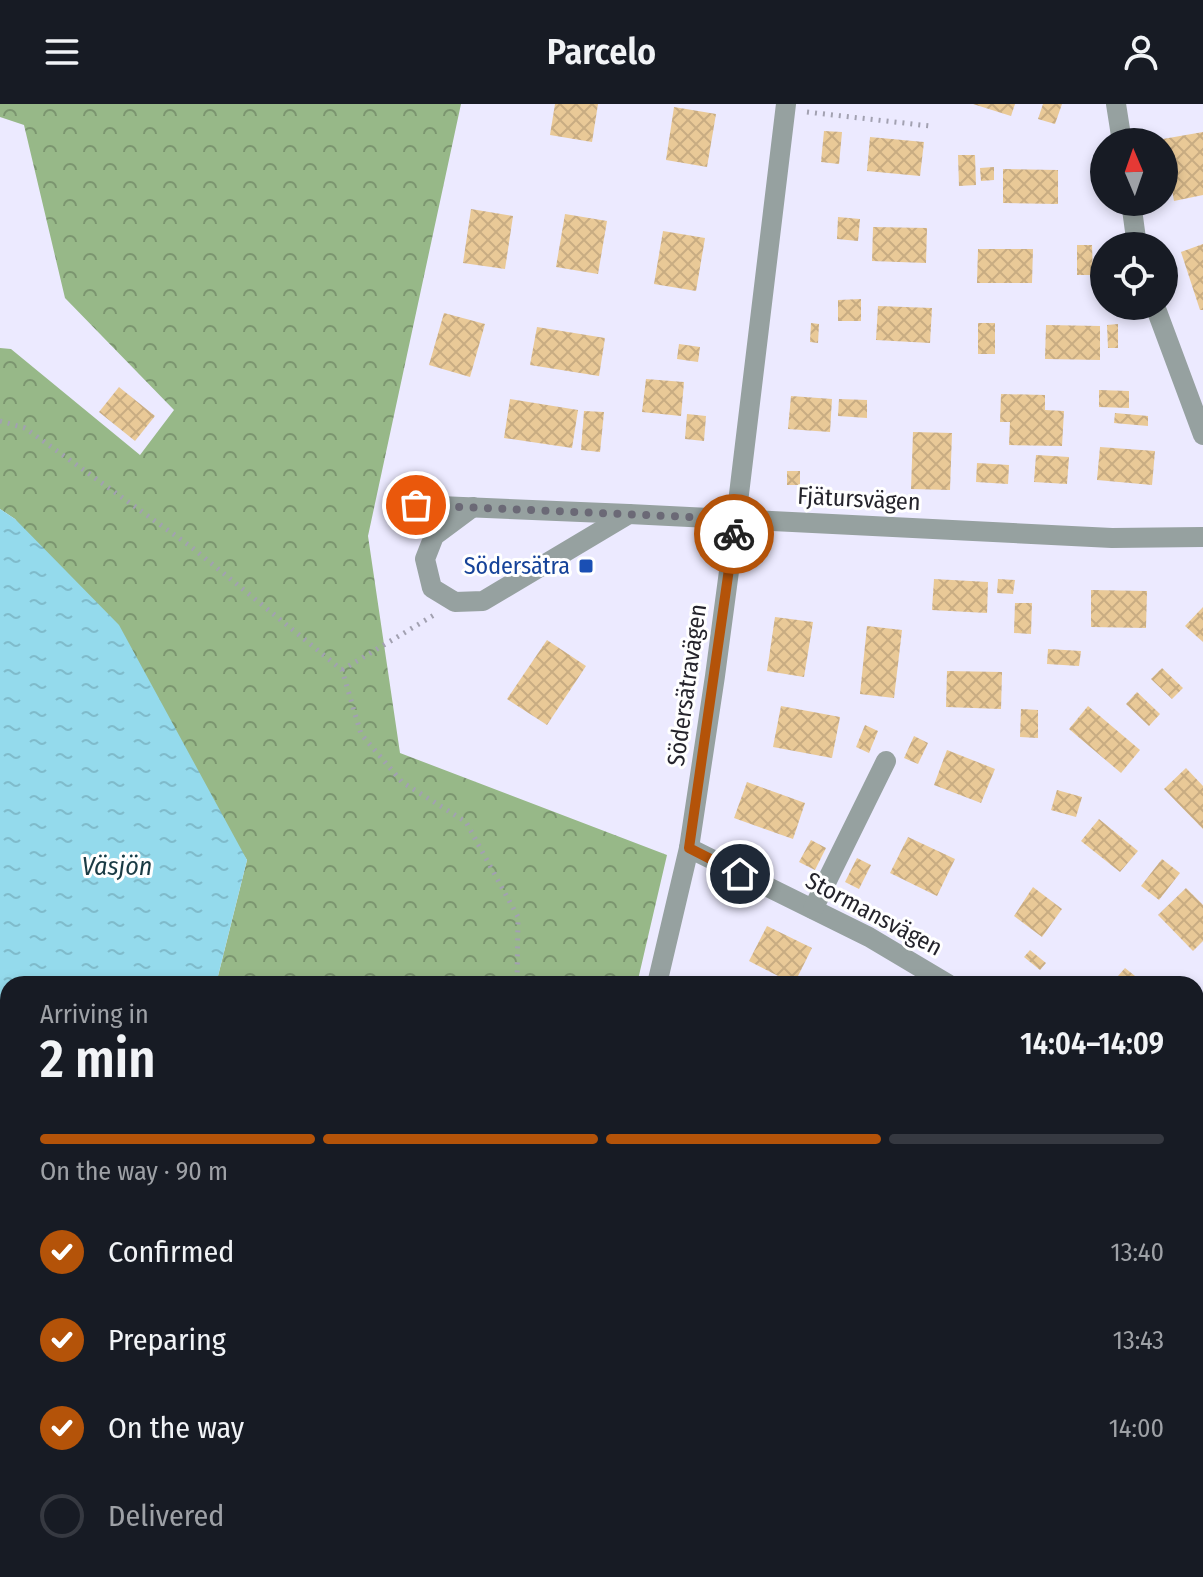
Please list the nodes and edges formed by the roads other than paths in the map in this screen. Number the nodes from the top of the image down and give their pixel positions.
1 (1116, 104) edge
2 (786, 107) edge
3 (1120, 128) edge
4 (1160, 320) edge
5 (1203, 435) edge
6 (416, 505) dead end
7 (473, 507) junction
8 (629, 514) junction
9 (736, 519) junction
10 (1203, 537) edge
11 (886, 761) dead end
12 (689, 848) junction
13 (813, 909) junction
14 (659, 976) edge
15 (935, 976) edge

1 - 3 street
2 - 9 street, Södersätravägen
4 - 5 street
6 - 7 street, Fjätursvägen
7 - 8 street, Fjätursvägen
7 - 8 street
8 - 9 street, Fjätursvägen
9 - 10 street, Fjätursvägen
9 - 12 street, Södersätravägen
11 - 13 street
12 - 13 street, Stormansvägen
12 - 14 street, Södersätravägen
13 - 15 street, Stormansvägen

